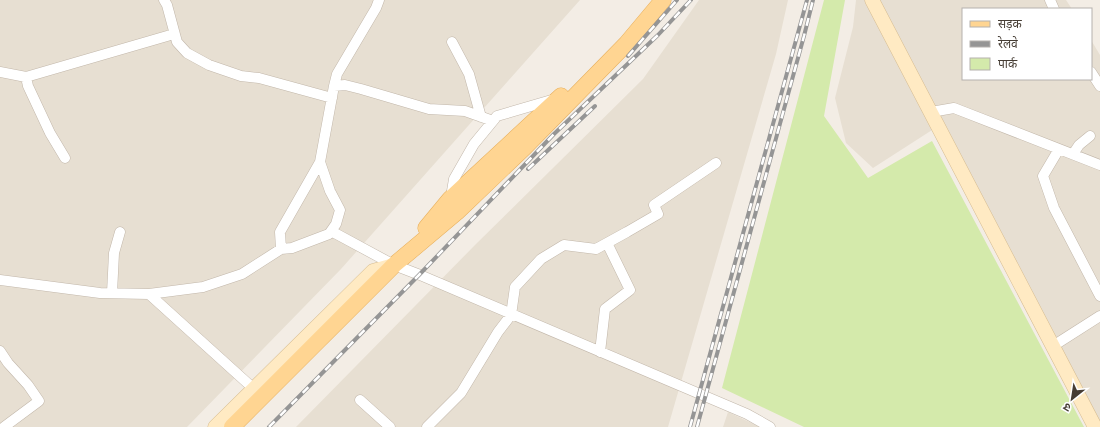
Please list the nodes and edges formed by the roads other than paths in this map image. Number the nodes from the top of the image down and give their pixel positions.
1 (164, 0) edge
2 (379, 0) edge
3 (649, 0) edge
4 (663, 0) edge
5 (872, 0) edge
6 (174, 34) junction
7 (452, 42) dead end
8 (0, 72) edge
9 (1092, 74) edge
10 (26, 77) junction
11 (334, 86) junction
12 (1100, 86) edge
13 (332, 98) junction
14 (559, 98) junction
15 (931, 112) junction
16 (481, 117) junction
17 (492, 122) junction
18 (1090, 136) dead end
19 (1059, 149) junction
20 (1073, 154) junction
21 (65, 158) dead end
22 (320, 162) junction
23 (716, 163) dead end
24 (1100, 165) edge
25 (450, 199) junction
26 (331, 231) junction
27 (120, 232) dead end
28 (607, 243) junction
29 (281, 249) junction
30 (394, 265) junction
31 (0, 280) edge
32 (112, 293) junction
33 (149, 294) junction
34 (1100, 296) edge
35 (511, 315) junction
36 (1100, 316) edge
37 (1053, 346) junction
38 (0, 351) edge
39 (600, 352) junction
40 (254, 389) junction
41 (360, 400) dead end
42 (4, 427) edge
43 (215, 427) edge
44 (232, 427) edge
45 (390, 427) edge
46 (427, 427) edge
47 (770, 427) edge
48 (1095, 427) edge

1 - 6 street
2 - 11 street
3 - 14 main road
4 - 30 main road
5 - 15 street
6 - 10 street
6 - 13 street
7 - 16 street
8 - 10 street
9 - 12 street
10 - 21 street
11 - 13 street
11 - 16 street
13 - 22 street
14 - 17 street
14 - 25 main road
15 - 19 street
15 - 37 street
16 - 17 street
17 - 25 street
18 - 20 street
19 - 20 street
19 - 34 street
20 - 24 street
22 - 26 street
22 - 29 street
23 - 28 street
25 - 30 main road
26 - 29 street
26 - 30 street
27 - 32 street
28 - 35 street
28 - 39 street
29 - 33 street
30 - 35 street
30 - 40 street
30 - 44 main road
31 - 32 street
32 - 33 street
33 - 40 street
35 - 39 street
35 - 46 street
36 - 37 street
37 - 48 street
38 - 42 street
39 - 47 street
40 - 43 street
41 - 45 street

